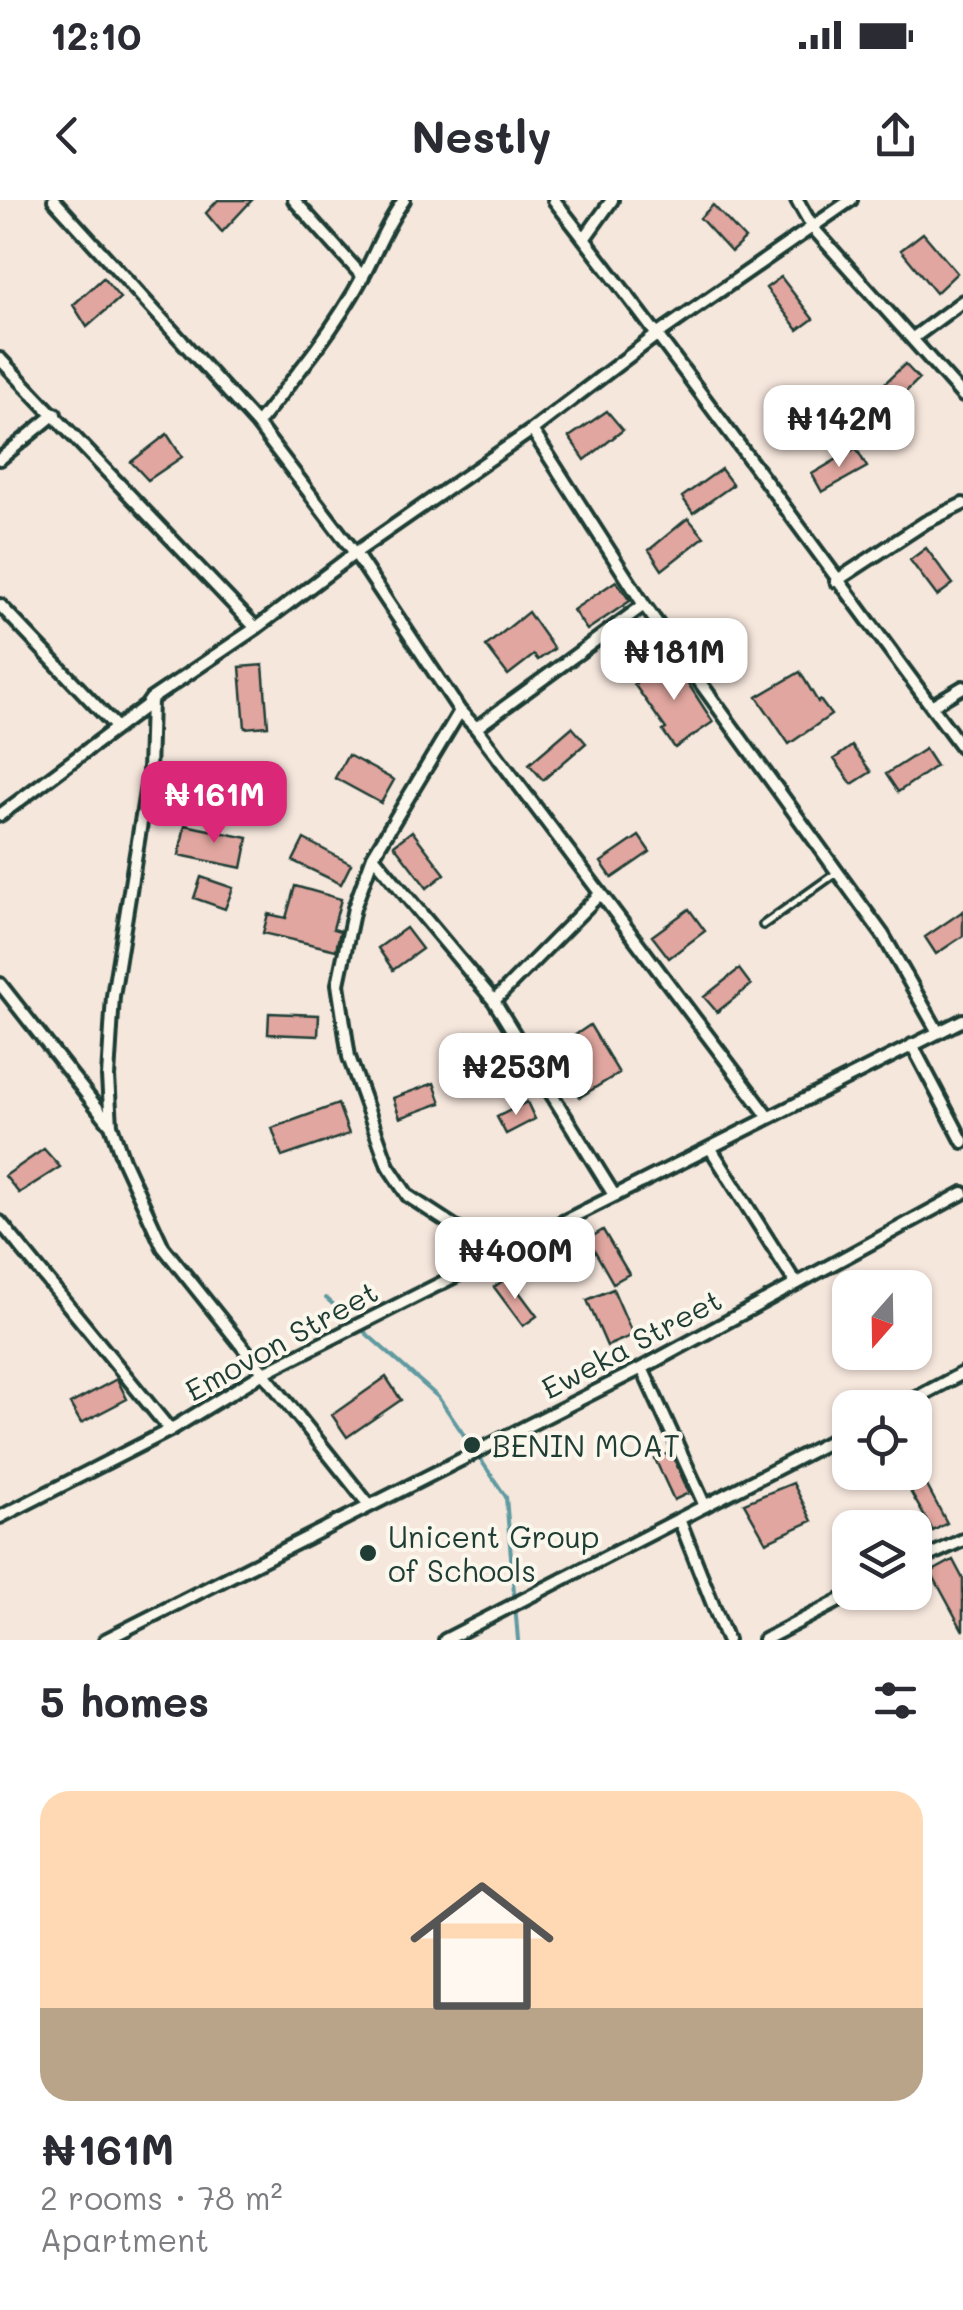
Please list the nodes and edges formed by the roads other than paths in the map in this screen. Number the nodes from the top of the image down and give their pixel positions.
1 (54, 200) edge
2 (294, 200) edge
3 (404, 200) edge
4 (554, 200) edge
5 (612, 200) edge
6 (798, 200) edge
7 (851, 200) edge
8 (813, 228) junction
9 (584, 239) junction
10 (362, 277) junction
11 (963, 301) edge
12 (658, 334) junction
13 (913, 338) junction
14 (0, 359) edge
15 (963, 396) edge
16 (55, 414) junction
17 (257, 424) junction
18 (532, 430) junction
19 (0, 459) edge
20 (963, 504) edge
21 (354, 553) junction
22 (836, 582) junction
23 (0, 605) edge
24 (644, 605) junction
25 (256, 628) junction
26 (963, 687) edge
27 (151, 699) junction
28 (931, 706) junction
29 (460, 711) junction
30 (117, 728) junction
31 (476, 728) junction
32 (963, 749) edge
33 (0, 815) edge
34 (372, 856) junction
35 (838, 872) junction
36 (600, 894) junction
37 (763, 925) dead end
38 (0, 984) edge
39 (494, 1001) junction
40 (963, 1020) edge
41 (938, 1032) junction
42 (912, 1045) junction
43 (768, 1116) junction
44 (111, 1125) junction
45 (963, 1142) edge
46 (711, 1149) junction
47 (963, 1193) edge
48 (614, 1195) junction
49 (0, 1222) edge
50 (482, 1262) junction
51 (795, 1282) junction
52 (642, 1368) junction
53 (264, 1372) junction
54 (963, 1374) edge
55 (932, 1390) edge
56 (170, 1430) junction
57 (832, 1441) edge
58 (369, 1505) junction
59 (704, 1506) junction
60 (0, 1517) edge
61 (679, 1519) junction
62 (963, 1540) edge
63 (932, 1554) edge
64 (832, 1605) edge
65 (109, 1639) edge
66 (445, 1640) edge
67 (727, 1640) edge
68 (764, 1640) edge

1 - 17 street
2 - 10 street
3 - 10 street
4 - 9 street
5 - 9 street
6 - 8 street
7 - 8 street
8 - 12 street
8 - 13 street
9 - 12 street
10 - 17 street
11 - 13 street
12 - 18 street
12 - 22 street
13 - 15 street
14 - 16 street
16 - 19 street
16 - 25 street
17 - 21 street
18 - 21 street
18 - 24 street
20 - 22 street
21 - 25 street
21 - 29 street
22 - 28 street
23 - 30 street
24 - 31 street
24 - 35 street
25 - 27 street
26 - 28 street
27 - 30 street
27 - 44 street
28 - 32 street
29 - 31 street
29 - 34 street
30 - 33 street
31 - 36 street
34 - 39 street
34 - 50 street
35 - 37 lane
35 - 41 street
36 - 39 street
36 - 43 street
38 - 44 street
39 - 48 street
40 - 41 street, Emovon Street
41 - 42 street, Emovon Street
42 - 43 street, Emovon Street
42 - 45 street
43 - 46 street, Emovon Street
44 - 53 street
46 - 48 street, Emovon Street
46 - 51 street
47 - 51 street, Eweka Street
48 - 50 street, Emovon Street
49 - 56 street
50 - 53 street, Emovon Street
51 - 52 street, Eweka Street
52 - 58 street, Eweka Street
52 - 59 street
53 - 56 street, Emovon Street
53 - 58 street
54 - 55 street
56 - 60 street, Emovon Street
57 - 59 street
58 - 65 street, Eweka Street
59 - 61 street
61 - 66 street
61 - 67 street
62 - 63 street
64 - 68 street

